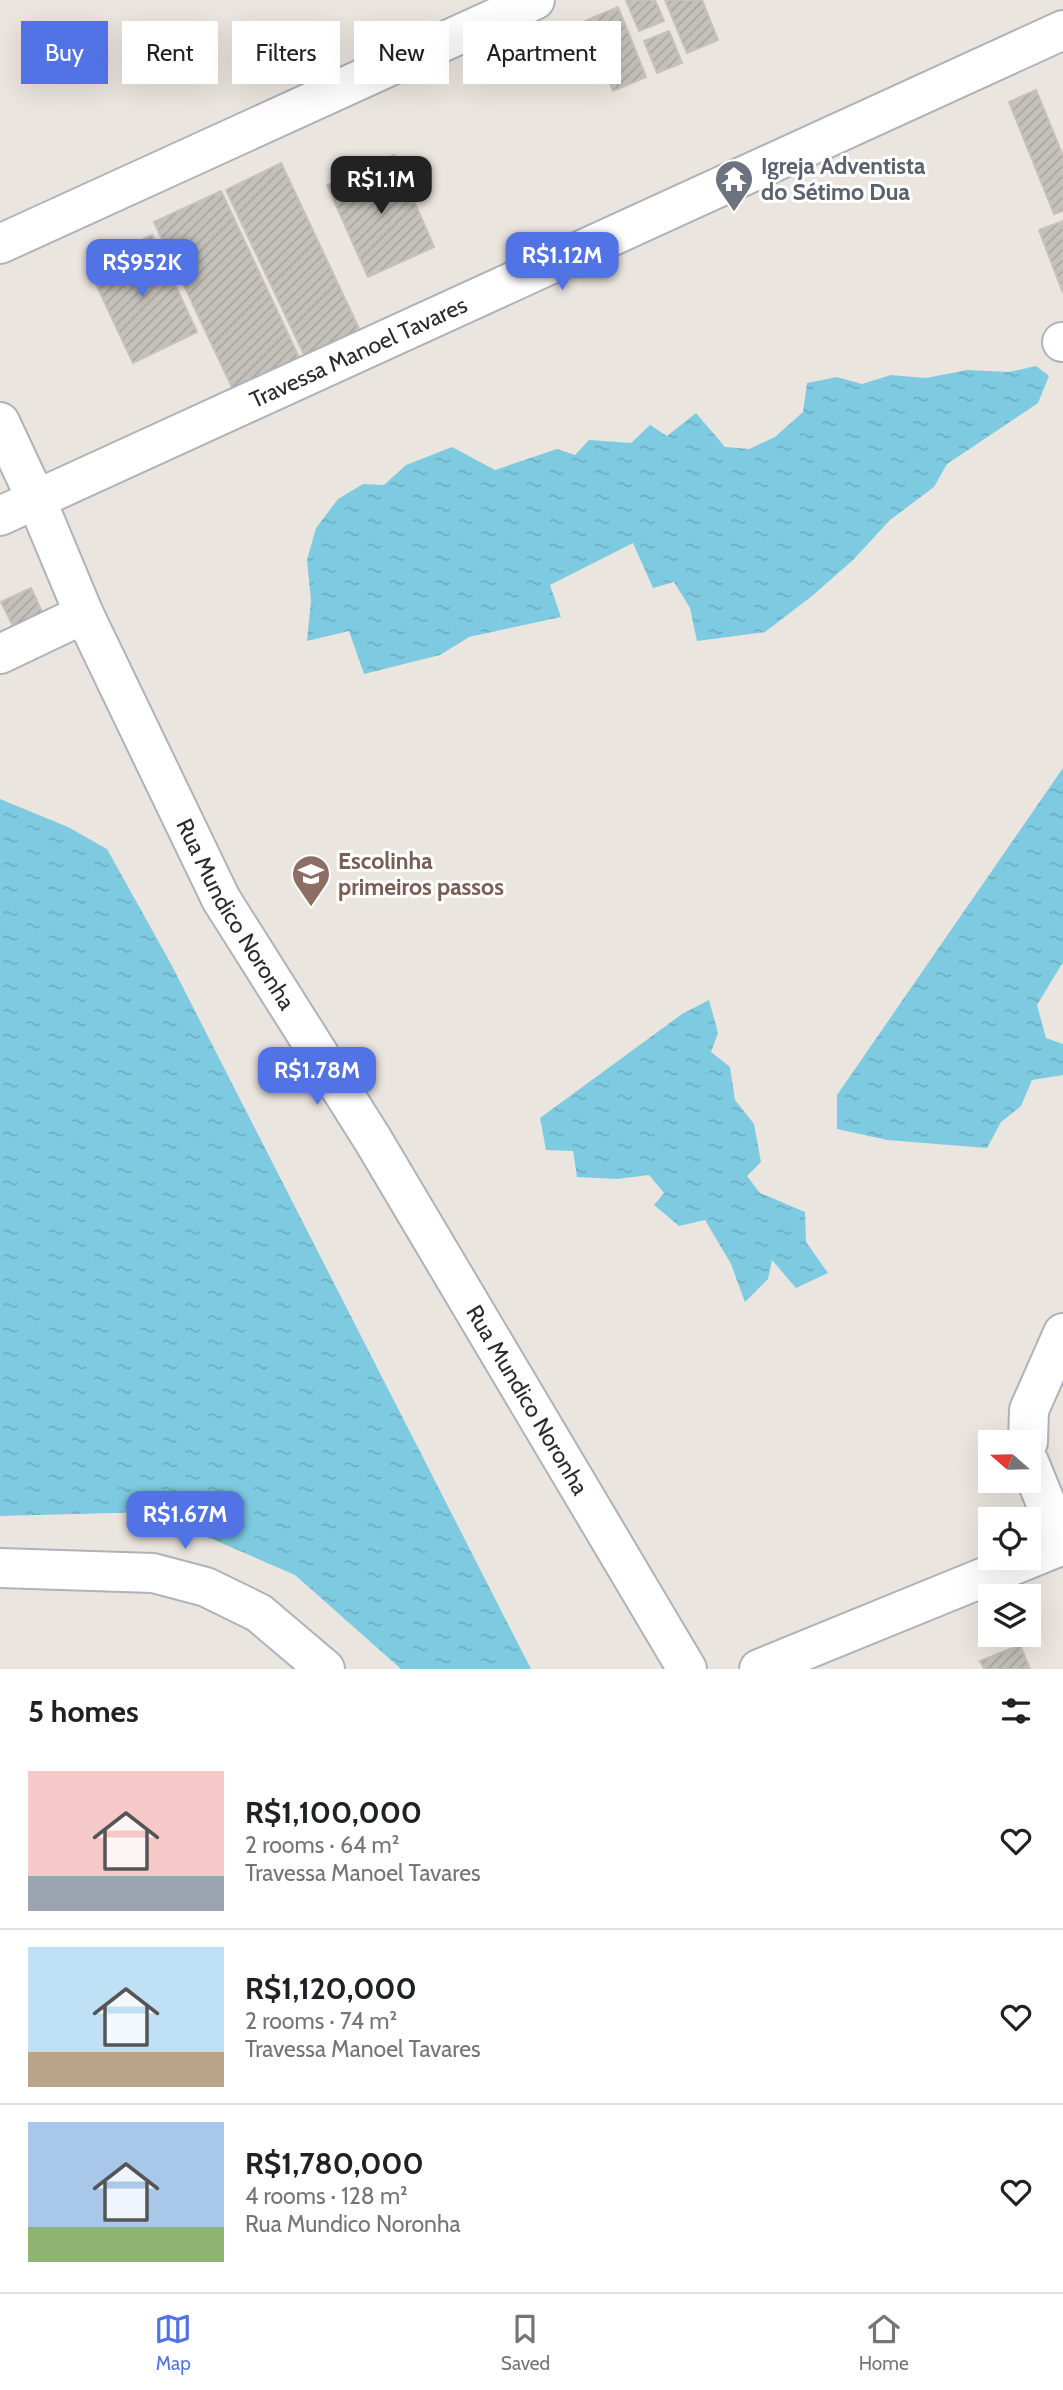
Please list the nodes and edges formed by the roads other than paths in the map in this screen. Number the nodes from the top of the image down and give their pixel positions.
1 (535, 0) edge
2 (1063, 30) edge
3 (0, 244) edge
4 (0, 422) edge
5 (36, 499) junction
6 (0, 516) edge
7 (84, 614) junction
8 (0, 654) edge
9 (1063, 1333) edge
10 (1028, 1430) edge
11 (1041, 1491) edge
12 (1063, 1545) edge
13 (0, 1569) edge
14 (325, 1669) edge
15 (687, 1669) edge
16 (759, 1669) edge

1 - 3 street
2 - 5 street, Travessa Manoel Tavares
4 - 5 street, Rua Mundico Noronha
5 - 6 street, Travessa Manoel Tavares
5 - 7 street, Rua Mundico Noronha
7 - 8 street
7 - 15 street, Rua Mundico Noronha
9 - 10 street
11 - 12 street
12 - 16 street
13 - 14 street

